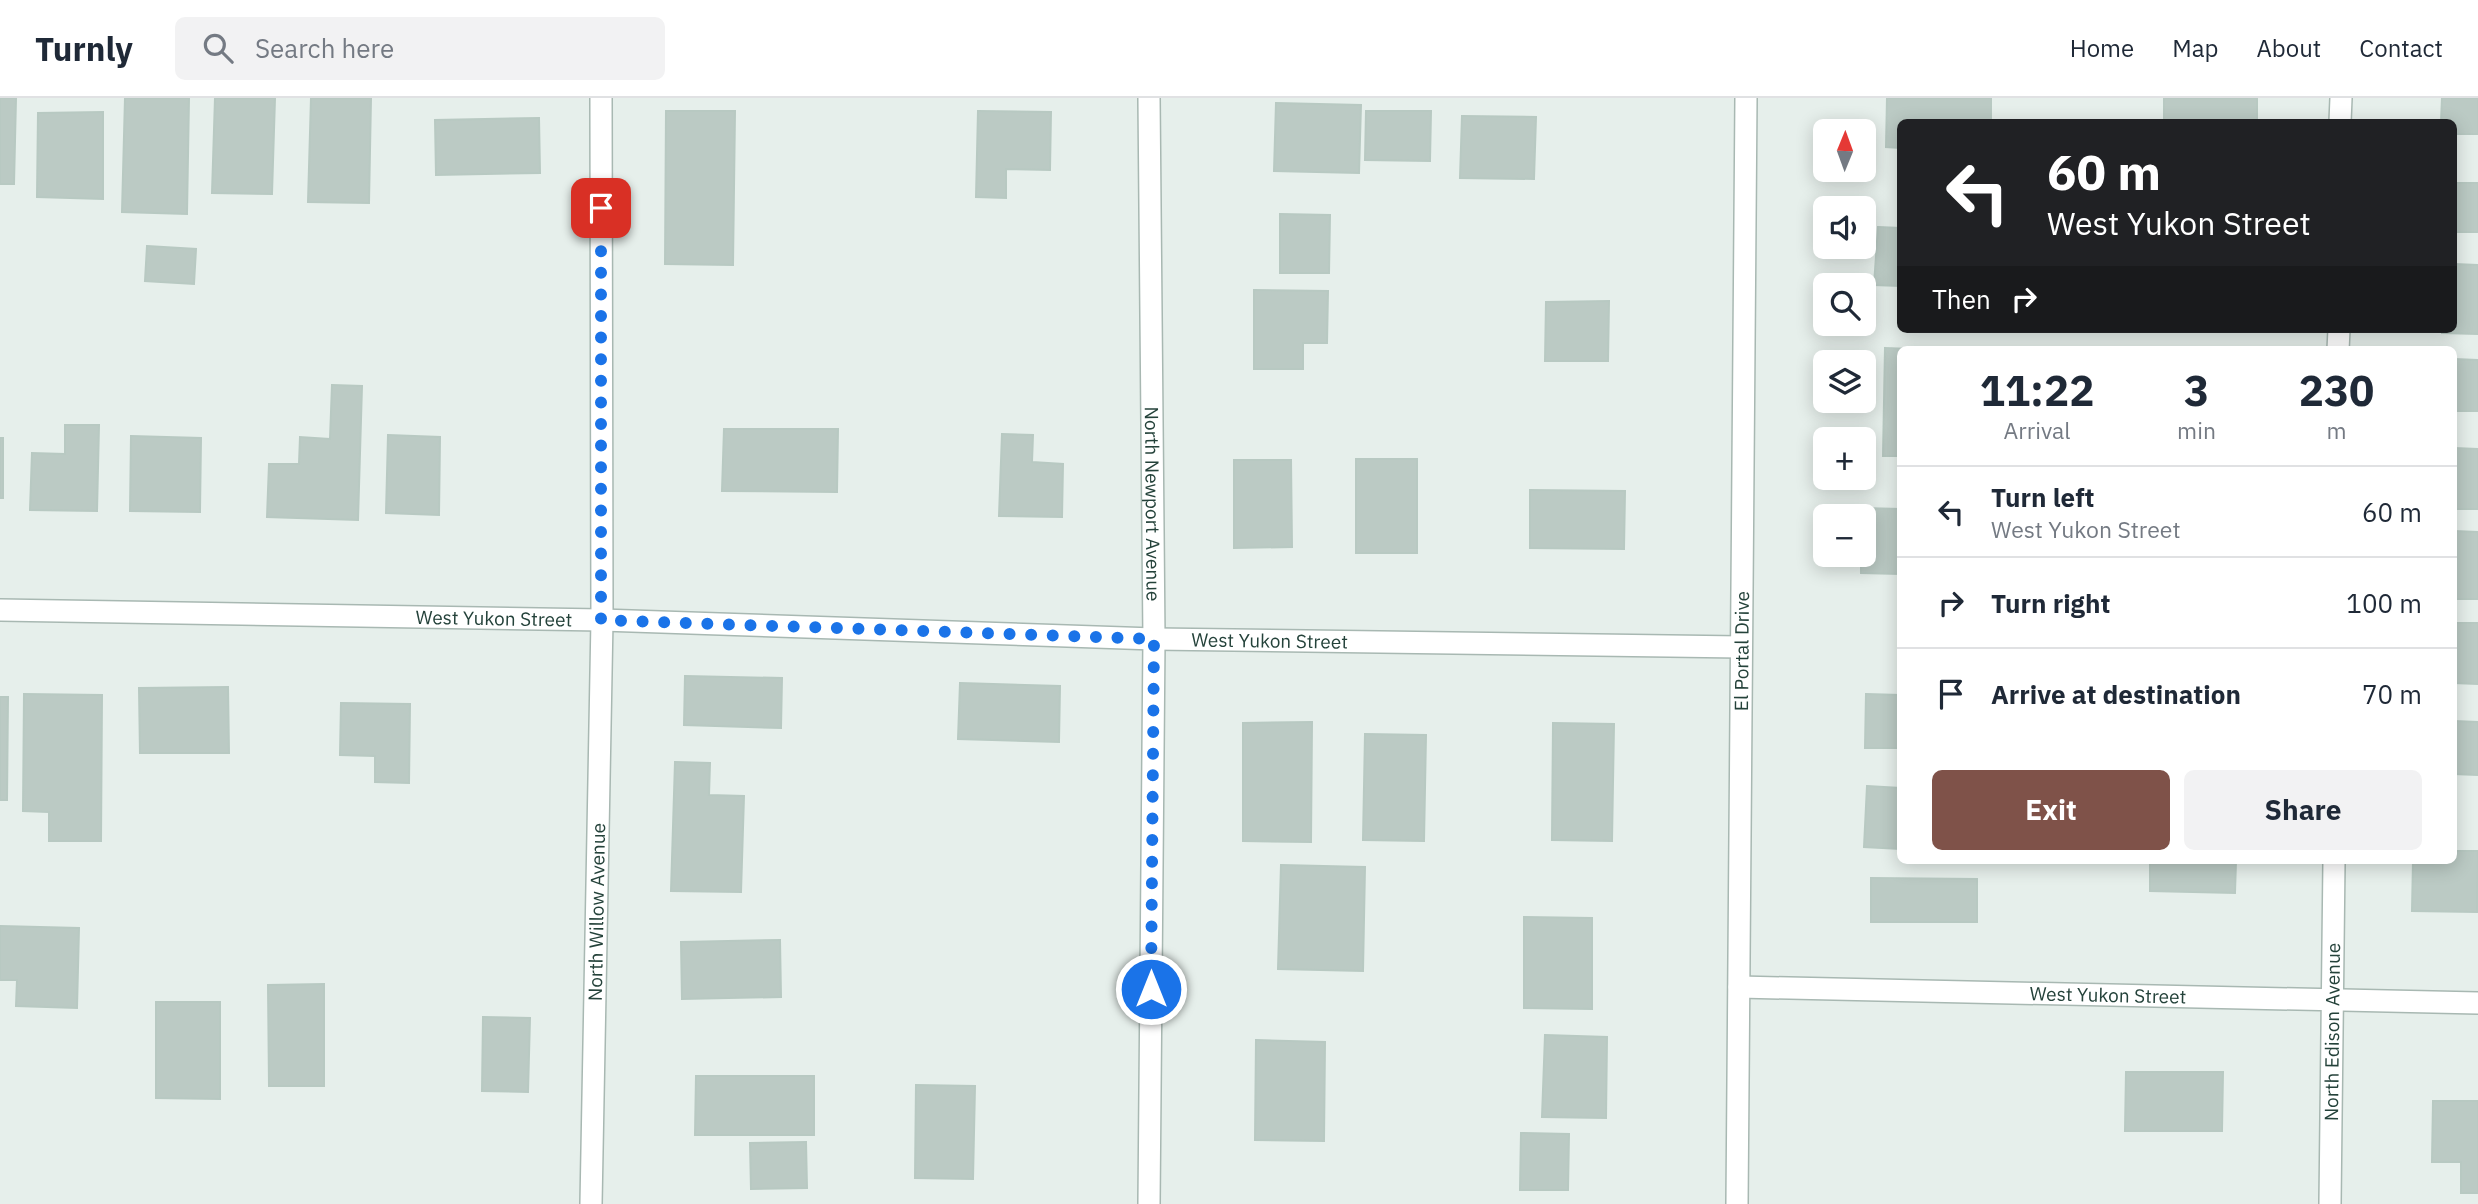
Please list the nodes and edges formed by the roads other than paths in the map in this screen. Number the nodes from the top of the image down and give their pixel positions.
1 (601, 98) edge
2 (1149, 98) edge
3 (1746, 98) edge
4 (2341, 98) edge
5 (2340, 119) edge
6 (0, 610) edge
7 (601, 620) junction
8 (1154, 639) junction
9 (1741, 647) junction
10 (2334, 864) edge
11 (1739, 987) junction
12 (2332, 1000) junction
13 (2478, 1003) edge
14 (591, 1204) edge
15 (1149, 1204) edge
16 (1737, 1204) edge
17 (2330, 1204) edge

1 - 7 street, North Willow Avenue
2 - 8 street, North Newport Avenue
3 - 9 street, El Portal Drive
4 - 5 street
6 - 7 street, West Yukon Street
7 - 8 street, West Yukon Street
7 - 14 street, North Willow Avenue
8 - 9 street, West Yukon Street
8 - 15 street, North Newport Avenue
9 - 11 street, El Portal Drive
10 - 12 street, North Edison Avenue
11 - 12 street, West Yukon Street
11 - 16 street, El Portal Drive
12 - 13 street, West Yukon Street
12 - 17 street, North Edison Avenue

